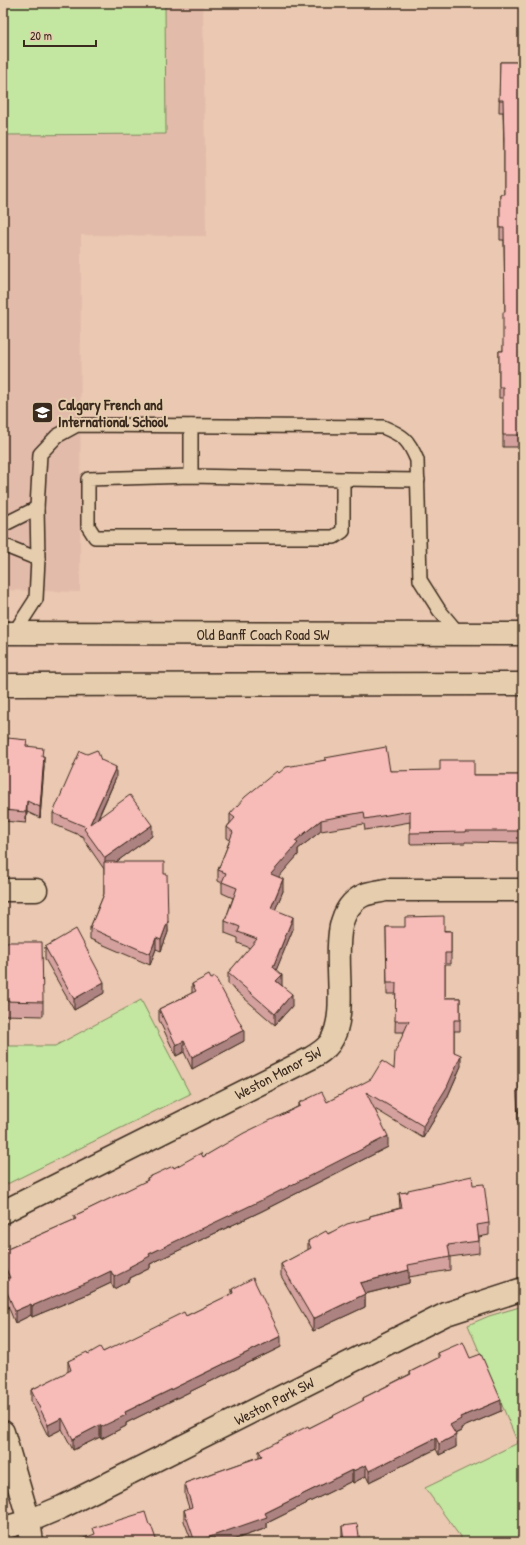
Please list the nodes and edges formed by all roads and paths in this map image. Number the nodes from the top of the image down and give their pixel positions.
1 (191, 426) junction
2 (191, 476) junction
3 (343, 479) junction
4 (418, 480) junction
5 (37, 508) junction
6 (3, 525) edge
7 (3, 545) edge
8 (38, 559) junction
9 (8, 633) edge
10 (458, 634) junction
11 (523, 634) edge
12 (523, 684) edge
13 (3, 685) edge
14 (3, 890) edge
15 (36, 890) dead end
16 (523, 890) edge
17 (3, 1212) edge
18 (523, 1288) edge
19 (3, 1432) edge
20 (3, 1528) edge
21 (31, 1532) edge

1 - 2 lane
1 - 4 lane
1 - 5 lane
2 - 3 lane
2 - 3 lane
3 - 4 lane
4 - 10 lane
5 - 6 lane
5 - 8 lane
7 - 8 lane
8 - 9 lane
9 - 10 street, Old Banff Coach Road SW
10 - 11 street, Old Banff Coach Road SW
12 - 13 street
14 - 15 street
16 - 17 street, Weston Manor SW
18 - 21 street, Weston Park SW
19 - 21 street
20 - 21 street, Weston Park SW

